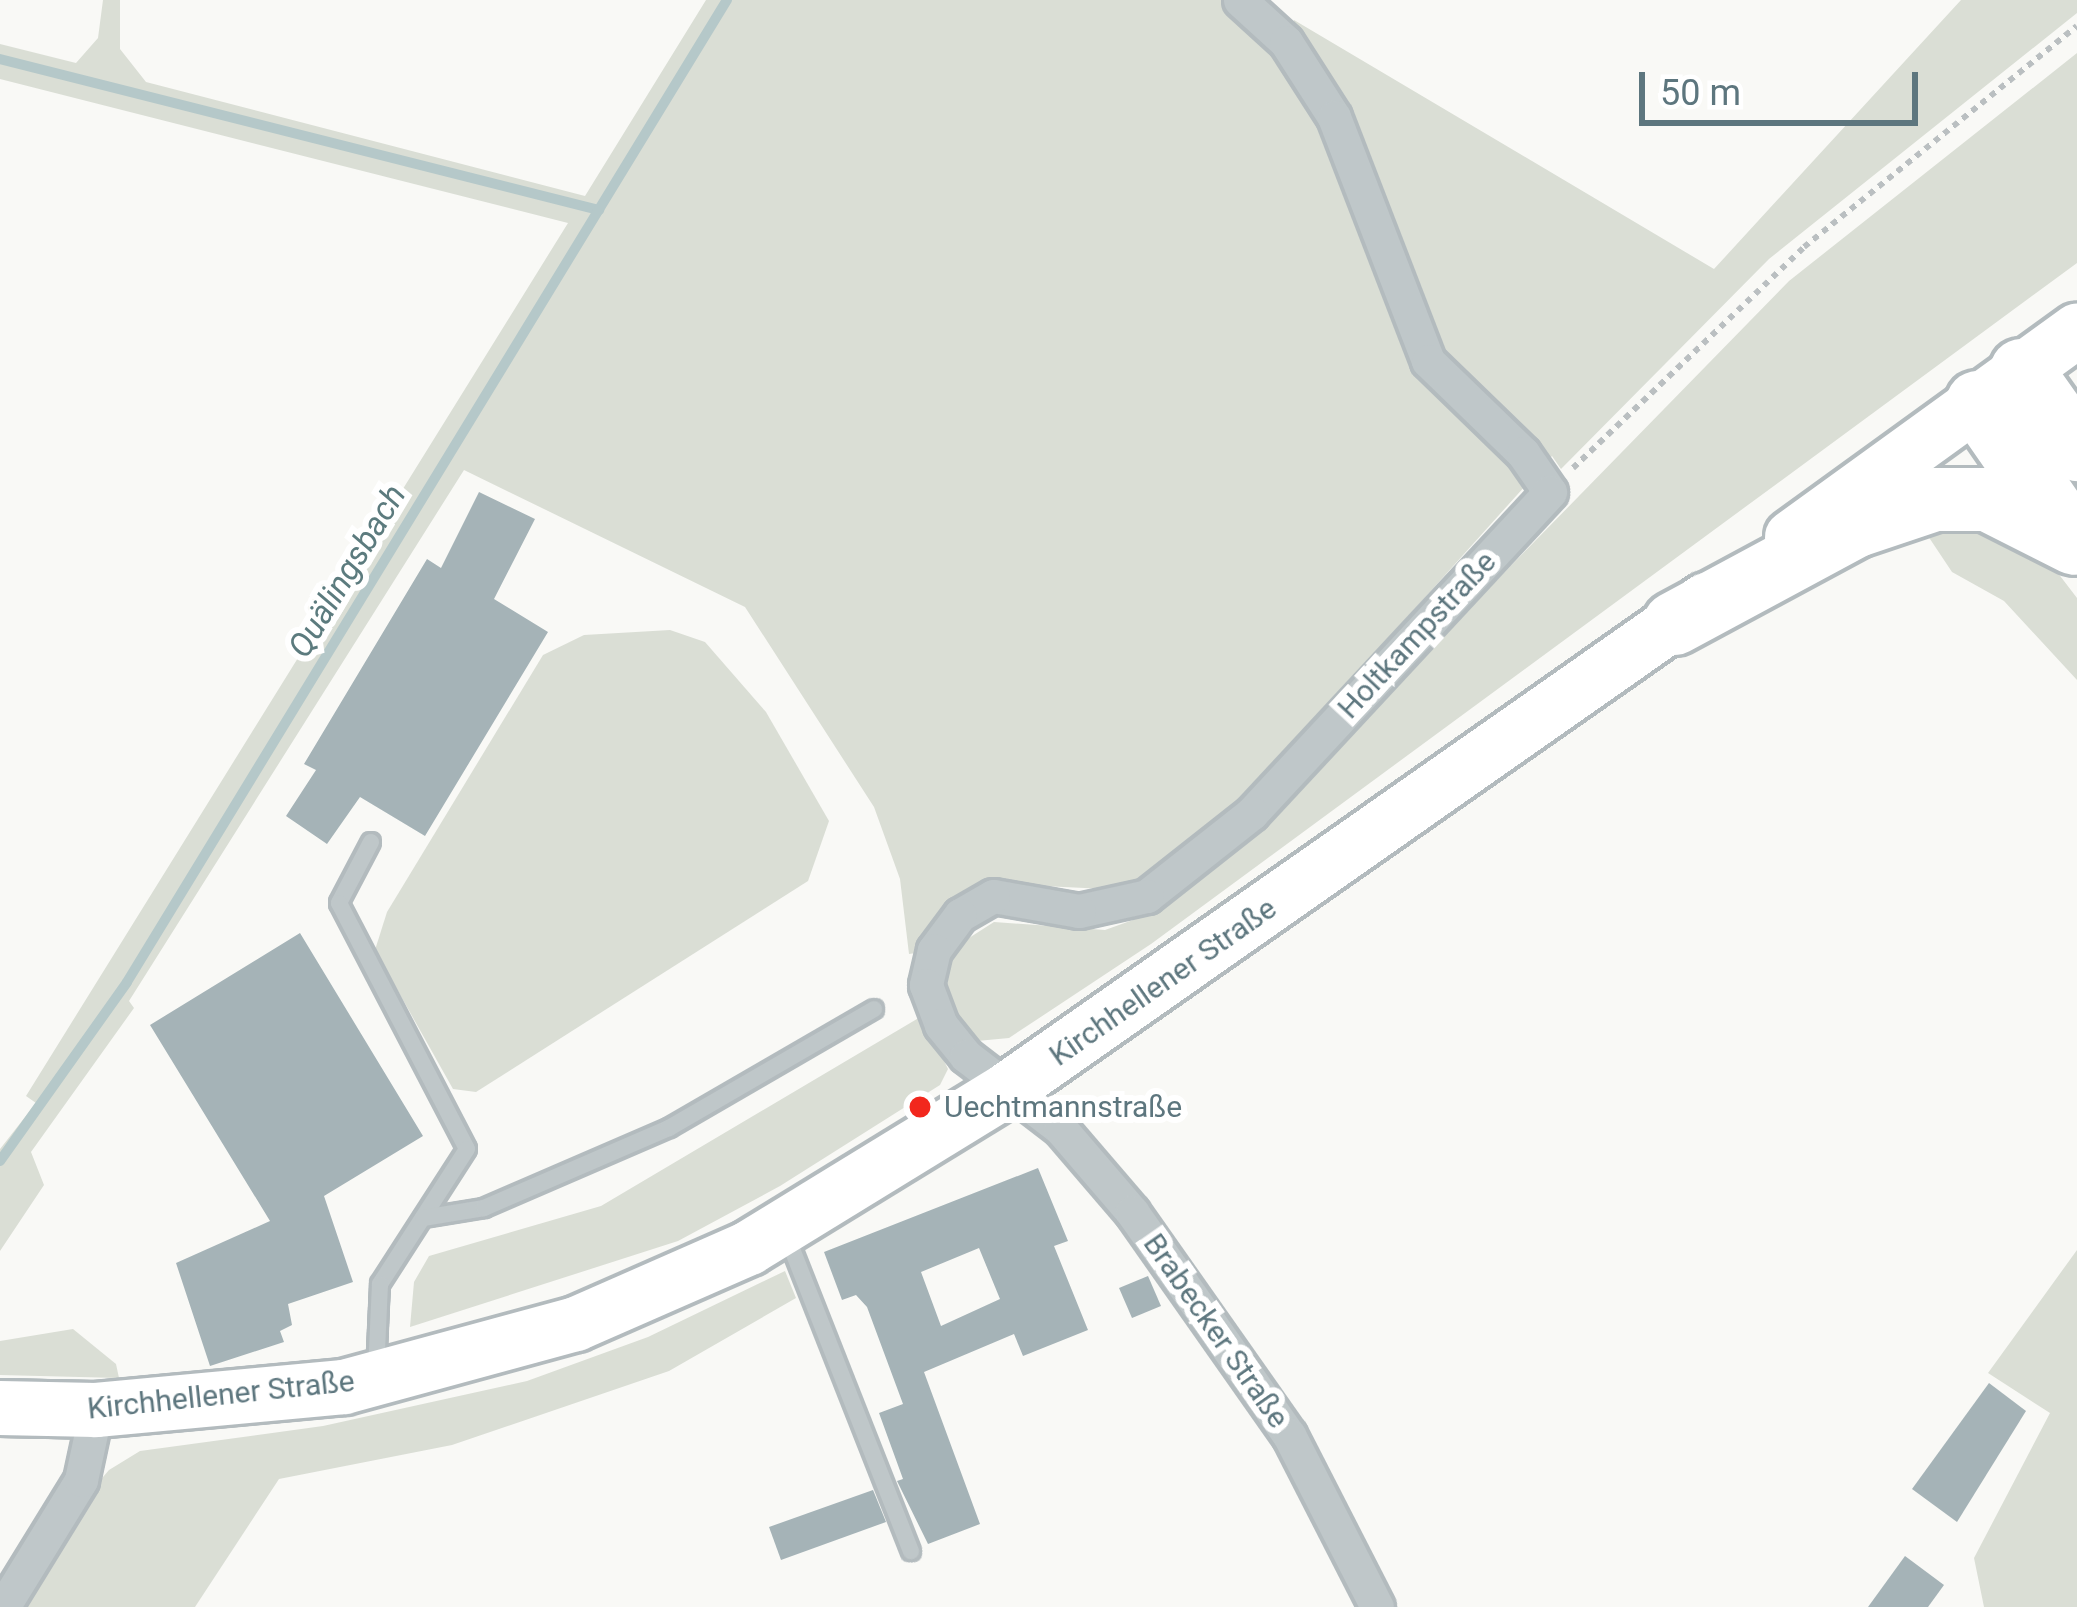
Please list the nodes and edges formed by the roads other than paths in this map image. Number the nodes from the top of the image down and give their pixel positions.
1 (1240, 0) edge
2 (2077, 331) edge
3 (1999, 386) junction
4 (2077, 449) edge
5 (2076, 545) edge
6 (1675, 623) junction
7 (371, 842) dead end
8 (874, 1009) dead end
9 (1008, 1089) junction
10 (423, 1218) junction
11 (783, 1228) junction
12 (375, 1378) junction
13 (0, 1408) edge
14 (96, 1410) junction
15 (911, 1552) dead end
16 (3, 1607) edge
17 (1377, 1607) edge

1 - 9 street, Holtkampstraße
2 - 3 main road, Kirchhellener Straße
3 - 4 highway
3 - 5 highway
3 - 6 main road, Kirchhellener Straße
5 - 6 highway
6 - 9 main road, Kirchhellener Straße
7 - 10 lane
8 - 10 lane
9 - 11 main road, Kirchhellener Straße
9 - 17 street, Brabecker Straße
10 - 12 lane
11 - 12 main road, Kirchhellener Straße
11 - 15 lane
12 - 14 main road, Kirchhellener Straße
13 - 14 main road, Kirchhellener Straße
14 - 16 street

